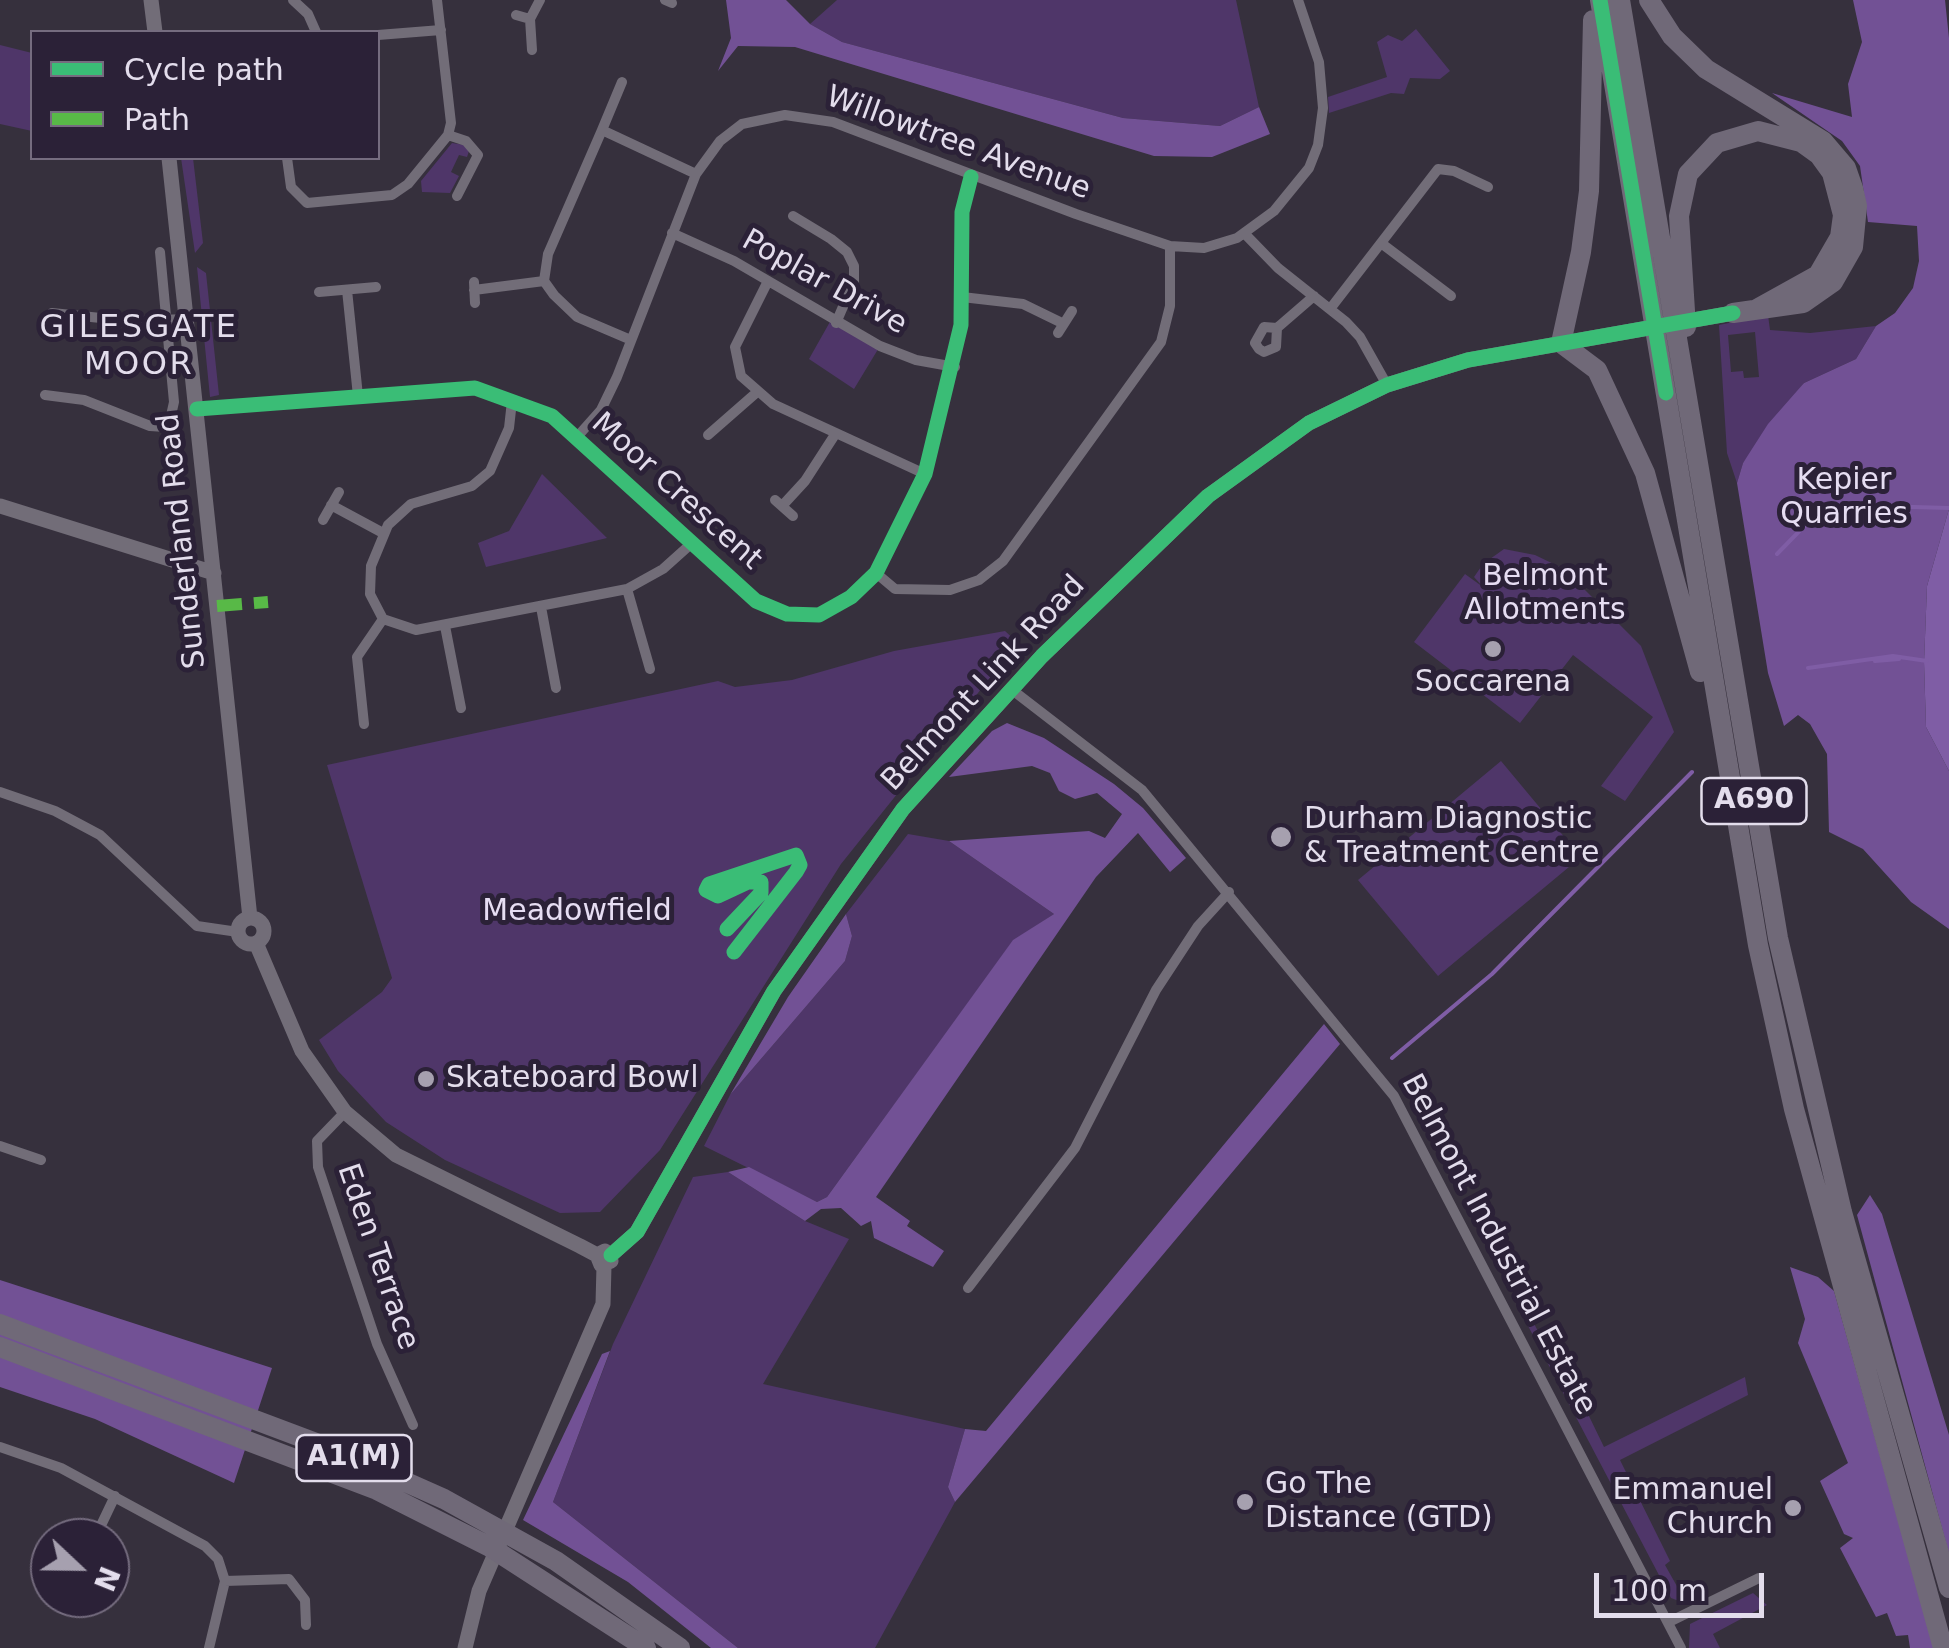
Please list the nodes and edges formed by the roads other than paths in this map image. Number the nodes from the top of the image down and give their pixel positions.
1 (156, 0) edge
2 (294, 0) edge
3 (438, 0) edge
4 (540, 0) edge
5 (1298, 0) edge
6 (1592, 0) edge
7 (1600, 0) edge
8 (1620, 0) edge
9 (1649, 0) edge
10 (516, 15) dead end
11 (530, 19) junction
12 (155, 30) edge
13 (315, 30) edge
14 (441, 30) junction
15 (380, 36) edge
16 (532, 50) dead end
17 (622, 82) dead end
18 (450, 129) junction
19 (602, 130) junction
20 (169, 160) edge
21 (287, 160) edge
22 (696, 174) junction
23 (971, 177) junction
24 (1488, 187) dead end
25 (457, 196) dead end
26 (792, 216) dead end
27 (672, 233) junction
28 (1244, 234) junction
29 (1381, 243) junction
30 (1170, 246) junction
31 (160, 252) dead end
32 (768, 280) junction
33 (544, 281) junction
34 (376, 287) dead end
35 (347, 290) junction
36 (319, 292) dead end
37 (1314, 296) junction
38 (1451, 296) dead end
39 (962, 297) junction
40 (475, 304) dead end
41 (1330, 309) junction
42 (1755, 310) junction
43 (1072, 311) dead end
44 (52, 313) dead end
45 (1722, 315) joint
46 (188, 319) junction
47 (167, 320) junction
48 (836, 324) junction
49 (1277, 328) dead end
50 (631, 340) junction
51 (1560, 343) junction
52 (955, 367) junction
53 (1387, 385) junction
54 (1686, 388) junction
55 (756, 393) junction
56 (46, 395) dead end
57 (358, 396) junction
58 (512, 400) junction
59 (197, 409) junction
60 (836, 433) junction
61 (709, 435) dead end
62 (577, 437) junction
63 (926, 474) junction
64 (339, 492) dead end
65 (331, 505) junction
66 (0, 506) edge
67 (793, 516) dead end
68 (323, 520) dead end
69 (383, 533) junction
70 (692, 543) junction
71 (214, 573) junction
72 (876, 573) junction
73 (627, 588) junction
74 (541, 607) junction
75 (384, 619) junction
76 (445, 626) junction
77 (650, 670) dead end
78 (556, 688) dead end
79 (1010, 689) junction
80 (461, 708) dead end
81 (364, 724) dead end
82 (0, 792) edge
83 (1736, 819) junction
84 (1229, 892) junction
85 (250, 918) junction
86 (238, 932) junction
87 (256, 943) junction
88 (345, 1112) junction
89 (0, 1146) edge
90 (41, 1160) dead end
91 (604, 1258) junction
92 (968, 1288) dead end
93 (0, 1324) edge
94 (0, 1346) edge
95 (413, 1425) dead end
96 (0, 1447) edge
97 (116, 1496) junction
98 (105, 1518) edge
99 (1758, 1578) dead end
100 (225, 1582) junction
101 (1949, 1588) edge
102 (1669, 1622) junction
103 (306, 1625) dead end
104 (209, 1648) edge
105 (466, 1648) edge
106 (646, 1648) edge
107 (680, 1648) edge
108 (1681, 1648) edge
109 (1943, 1648) edge

1 - 12 street
2 - 13 street
3 - 14 street
4 - 11 street
5 - 28 street, Willowtree Avenue
6 - 51 highway
7 - 83 highway, A690
8 - 54 highway, A690
9 - 42 highway
10 - 11 street
11 - 16 street
14 - 15 street
14 - 18 street
17 - 19 street
18 - 21 street
18 - 25 street
19 - 22 street
19 - 33 street
20 - 46 street, Sunderland Road
22 - 23 street, Willowtree Avenue
22 - 27 street, Willowtree Avenue
23 - 30 street, Willowtree Avenue
23 - 39 street, Moor Crescent
24 - 29 street
26 - 48 street
27 - 32 street, Poplar Drive
27 - 50 street, Willowtree Avenue
28 - 30 street, Willowtree Avenue
28 - 37 street
29 - 38 street
29 - 41 street
30 - 72 street
31 - 47 street
32 - 48 street, Poplar Drive
32 - 55 street
33 - 40 street
33 - 50 street
34 - 35 street
35 - 36 street
35 - 57 street
37 - 41 street
37 - 49 street
39 - 43 street
39 - 52 street, Moor Crescent
41 - 53 street
42 - 45 highway
42 - 54 highway
44 - 47 street
45 - 51 street, Belmont Link Road
46 - 47 street
46 - 59 street, Sunderland Road
47 - 56 street
48 - 52 street, Poplar Drive
50 - 62 street, Willowtree Avenue
51 - 53 street, Belmont Link Road
51 - 83 highway
52 - 63 street, Moor Crescent
53 - 79 street, Belmont Link Road
54 - 101 highway, A690
55 - 60 street
55 - 61 street
57 - 58 street, Moor Crescent
57 - 59 street, Moor Crescent
58 - 62 street, Moor Crescent
58 - 69 street
59 - 71 street, Sunderland Road
60 - 63 street
60 - 67 street
62 - 70 street, Moor Crescent
63 - 72 street, Moor Crescent
64 - 65 street
65 - 68 street
65 - 69 street
66 - 71 street
69 - 75 street
70 - 72 street, Moor Crescent
70 - 73 street
71 - 85 street, Sunderland Road
73 - 74 street
73 - 77 street
74 - 76 street
74 - 78 street
75 - 76 street
75 - 81 street
76 - 80 street
79 - 84 street, Belmont Industrial Estate
79 - 91 street, Belmont Link Road
82 - 86 street
83 - 109 highway, A690
84 - 92 street
84 - 102 street, Belmont Industrial Estate
85 - 86 street
85 - 87 street
86 - 87 street
87 - 88 street
88 - 91 street
88 - 95 street, Eden Terrace
89 - 90 street
91 - 105 street
93 - 107 highway, A1(M)
94 - 106 highway, A1(M)
96 - 97 street
97 - 98 street
97 - 100 street
99 - 102 street
100 - 103 street
100 - 104 street
102 - 108 street, Belmont Industrial Estate

